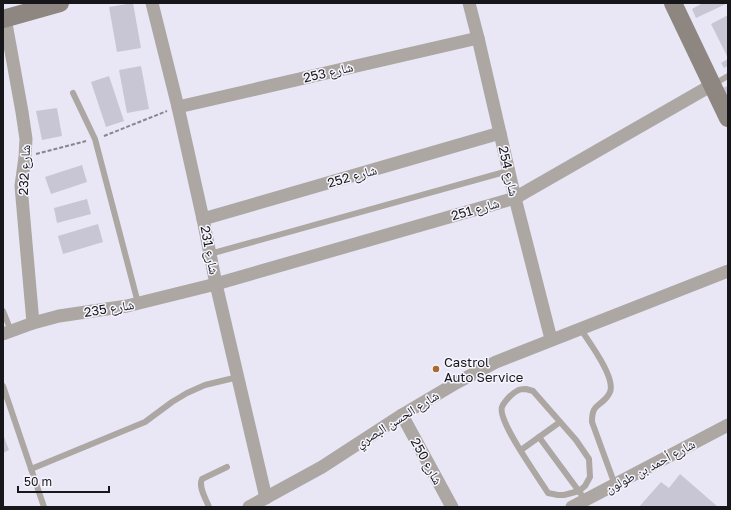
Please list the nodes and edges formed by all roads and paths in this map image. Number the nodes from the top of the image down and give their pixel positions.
1 (60, 3) edge
2 (152, 3) edge
3 (469, 3) edge
4 (673, 3) edge
5 (4, 18) edge
6 (478, 38) junction
7 (728, 76) edge
8 (712, 85) junction
9 (73, 93) dead end
10 (178, 107) junction
11 (728, 118) edge
12 (500, 133) junction
13 (508, 170) junction
14 (515, 198) junction
15 (203, 219) junction
16 (210, 254) junction
17 (728, 271) edge
18 (216, 284) junction
19 (138, 303) junction
20 (3, 311) edge
21 (33, 323) junction
22 (580, 328) junction
23 (7, 332) edge
24 (551, 339) junction
25 (238, 377) junction
26 (3, 386) edge
27 (402, 415) junction
28 (560, 422) junction
29 (728, 425) edge
30 (539, 438) junction
31 (521, 450) junction
32 (228, 467) dead end
33 (31, 469) junction
34 (615, 485) junction
35 (582, 496) junction
36 (266, 498) junction
37 (44, 507) edge
38 (209, 507) edge
39 (249, 507) edge
40 (452, 507) edge
41 (572, 507) edge

1 - 5 street
2 - 10 street, شارع 231
3 - 6 street, شارع 254
4 - 8 street
5 - 21 street, شارع 232
6 - 10 street, شارع 253
6 - 12 street, شارع 254
7 - 8 lane
8 - 11 street
8 - 14 street, شارع 251
9 - 19 lane
10 - 15 street, شارع 231
12 - 13 street, شارع 254
12 - 15 street, شارع 252
13 - 14 street, شارع 254
13 - 16 lane
14 - 18 street, شارع 251
14 - 24 street, شارع 254
15 - 16 street, شارع 231
16 - 18 street, شارع 231
17 - 22 street, شارع الحسن البصري
18 - 19 street, شارع 235
18 - 25 street, شارع 231
19 - 21 street, شارع 235
20 - 23 lane
21 - 23 street, شارع 235
22 - 24 street, شارع الحسن البصري
22 - 34 lane
24 - 27 street, شارع الحسن البصري
25 - 33 lane
25 - 36 street, شارع 231
26 - 33 lane
27 - 36 street, شارع الحسن البصري
27 - 40 street, شارع 250
28 - 30 lane
28 - 31 lane
28 - 35 lane
29 - 34 street, شارع أحمد بن طولون
30 - 31 lane
30 - 35 lane
31 - 35 lane
32 - 38 lane
33 - 37 lane
34 - 35 street, شارع أحمد بن طولون
35 - 41 street, شارع أحمد بن طولون
36 - 39 street, شارع الحسن البصري

